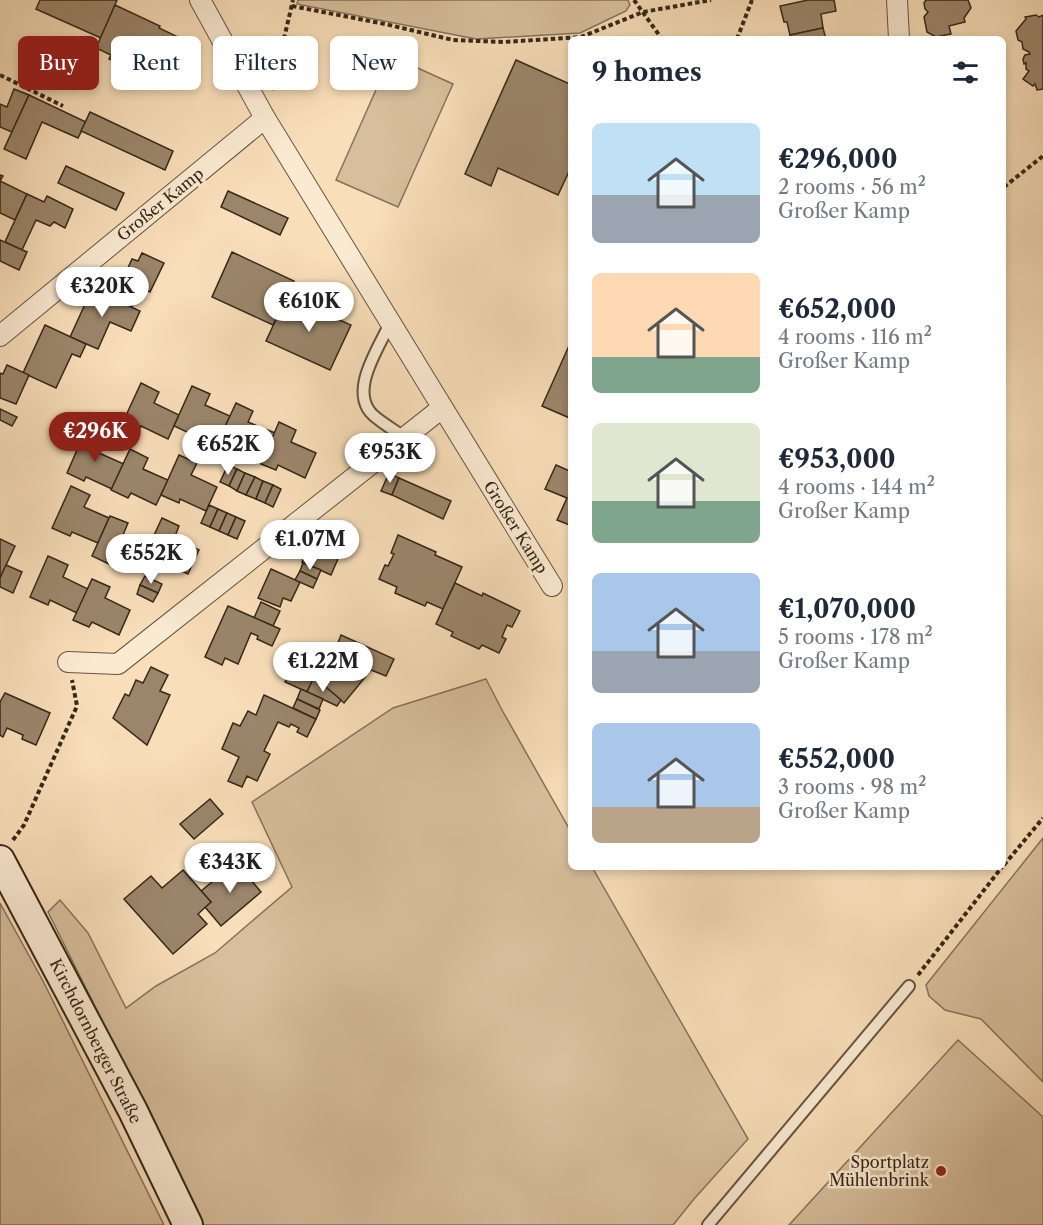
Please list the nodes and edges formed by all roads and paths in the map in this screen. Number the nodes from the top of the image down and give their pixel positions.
1 (200, 0) edge
2 (293, 0) edge
3 (634, 0) edge
4 (711, 0) edge
5 (752, 0) edge
6 (897, 0) edge
7 (292, 6) junction
8 (643, 12) junction
9 (583, 36) edge
10 (660, 36) edge
11 (738, 36) edge
12 (899, 36) edge
13 (568, 38) edge
14 (0, 75) edge
15 (63, 106) dead end
16 (265, 118) junction
17 (1043, 156) edge
18 (1006, 185) edge
19 (390, 323) junction
20 (0, 336) edge
21 (442, 408) junction
22 (404, 437) junction
23 (552, 586) dead end
24 (68, 662) joint
25 (1043, 818) edge
26 (3, 853) edge
27 (1006, 862) edge
28 (1000, 870) edge
29 (909, 986) joint
30 (188, 1225) edge
31 (708, 1225) edge

1 - 16 street, Großer Kamp
2 - 7 path
3 - 8 path
4 - 8 path
5 - 11 path
6 - 12 street
7 - 13 path
7 - 16 path
8 - 9 path
8 - 10 path
14 - 15 path
16 - 19 street, Großer Kamp
16 - 20 street, Großer Kamp
17 - 18 path
19 - 21 street, Großer Kamp
19 - 22 lane
21 - 22 street
21 - 23 street, Großer Kamp
22 - 24 street
24 - 26 path
25 - 27 path
26 - 30 street, Kirchdornberger Straße
28 - 29 path
29 - 31 lane

